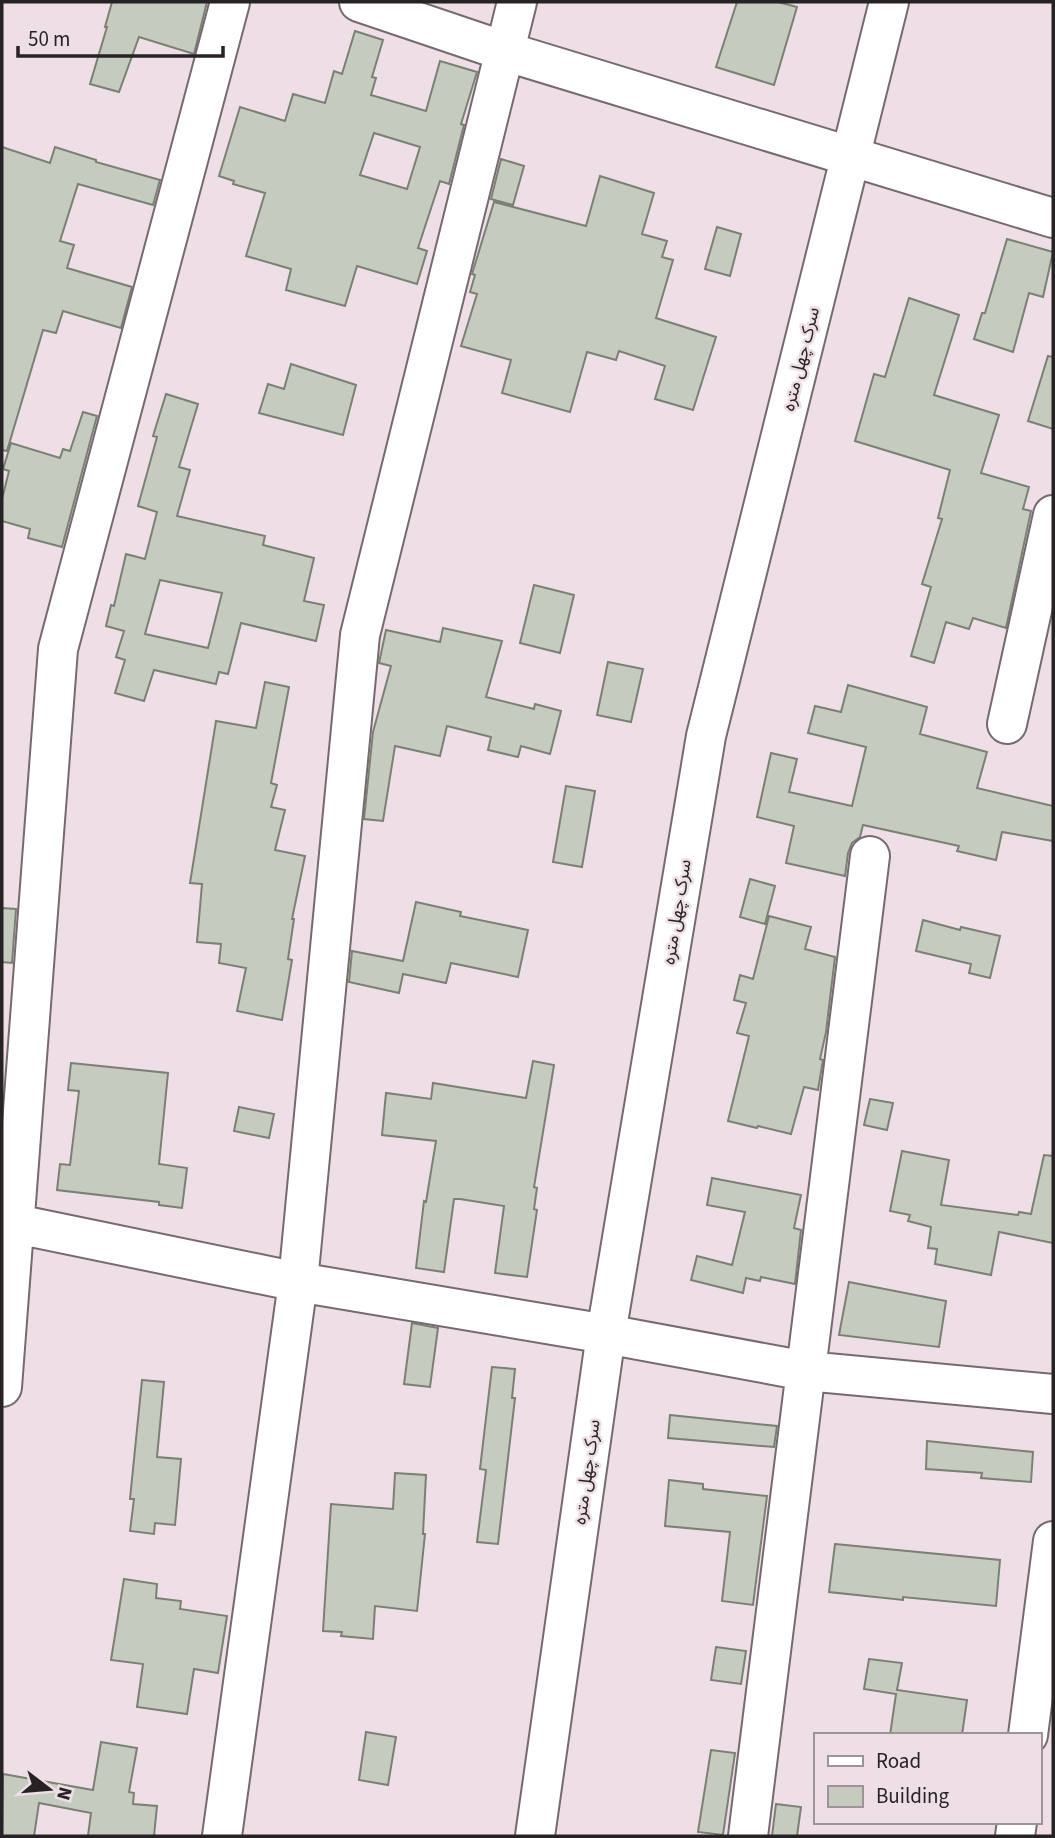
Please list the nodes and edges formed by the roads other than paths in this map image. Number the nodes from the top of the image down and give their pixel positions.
1 (230, 2) edge
2 (359, 2) edge
3 (517, 2) edge
4 (889, 2) edge
5 (505, 51) junction
6 (852, 156) junction
7 (1053, 218) edge
8 (1053, 515) edge
9 (1007, 724) dead end
10 (870, 856) dead end
11 (8, 1222) edge
12 (298, 1282) junction
13 (606, 1334) junction
14 (806, 1371) junction
15 (2, 1387) edge
16 (1053, 1394) edge
17 (1053, 1541) edge
18 (1028, 1733) edge
19 (222, 1836) edge
20 (535, 1836) edge
21 (748, 1836) edge

1 - 11 street
2 - 5 street
3 - 5 street
4 - 6 street, سرک چهل متره
5 - 6 street
5 - 12 street
6 - 7 street
6 - 13 street, سرک چهل متره
8 - 9 street
10 - 14 street
11 - 12 street
11 - 15 street
12 - 13 street
12 - 19 street
13 - 14 street
13 - 20 street, سرک چهل متره
14 - 16 street
14 - 21 street
17 - 18 street

